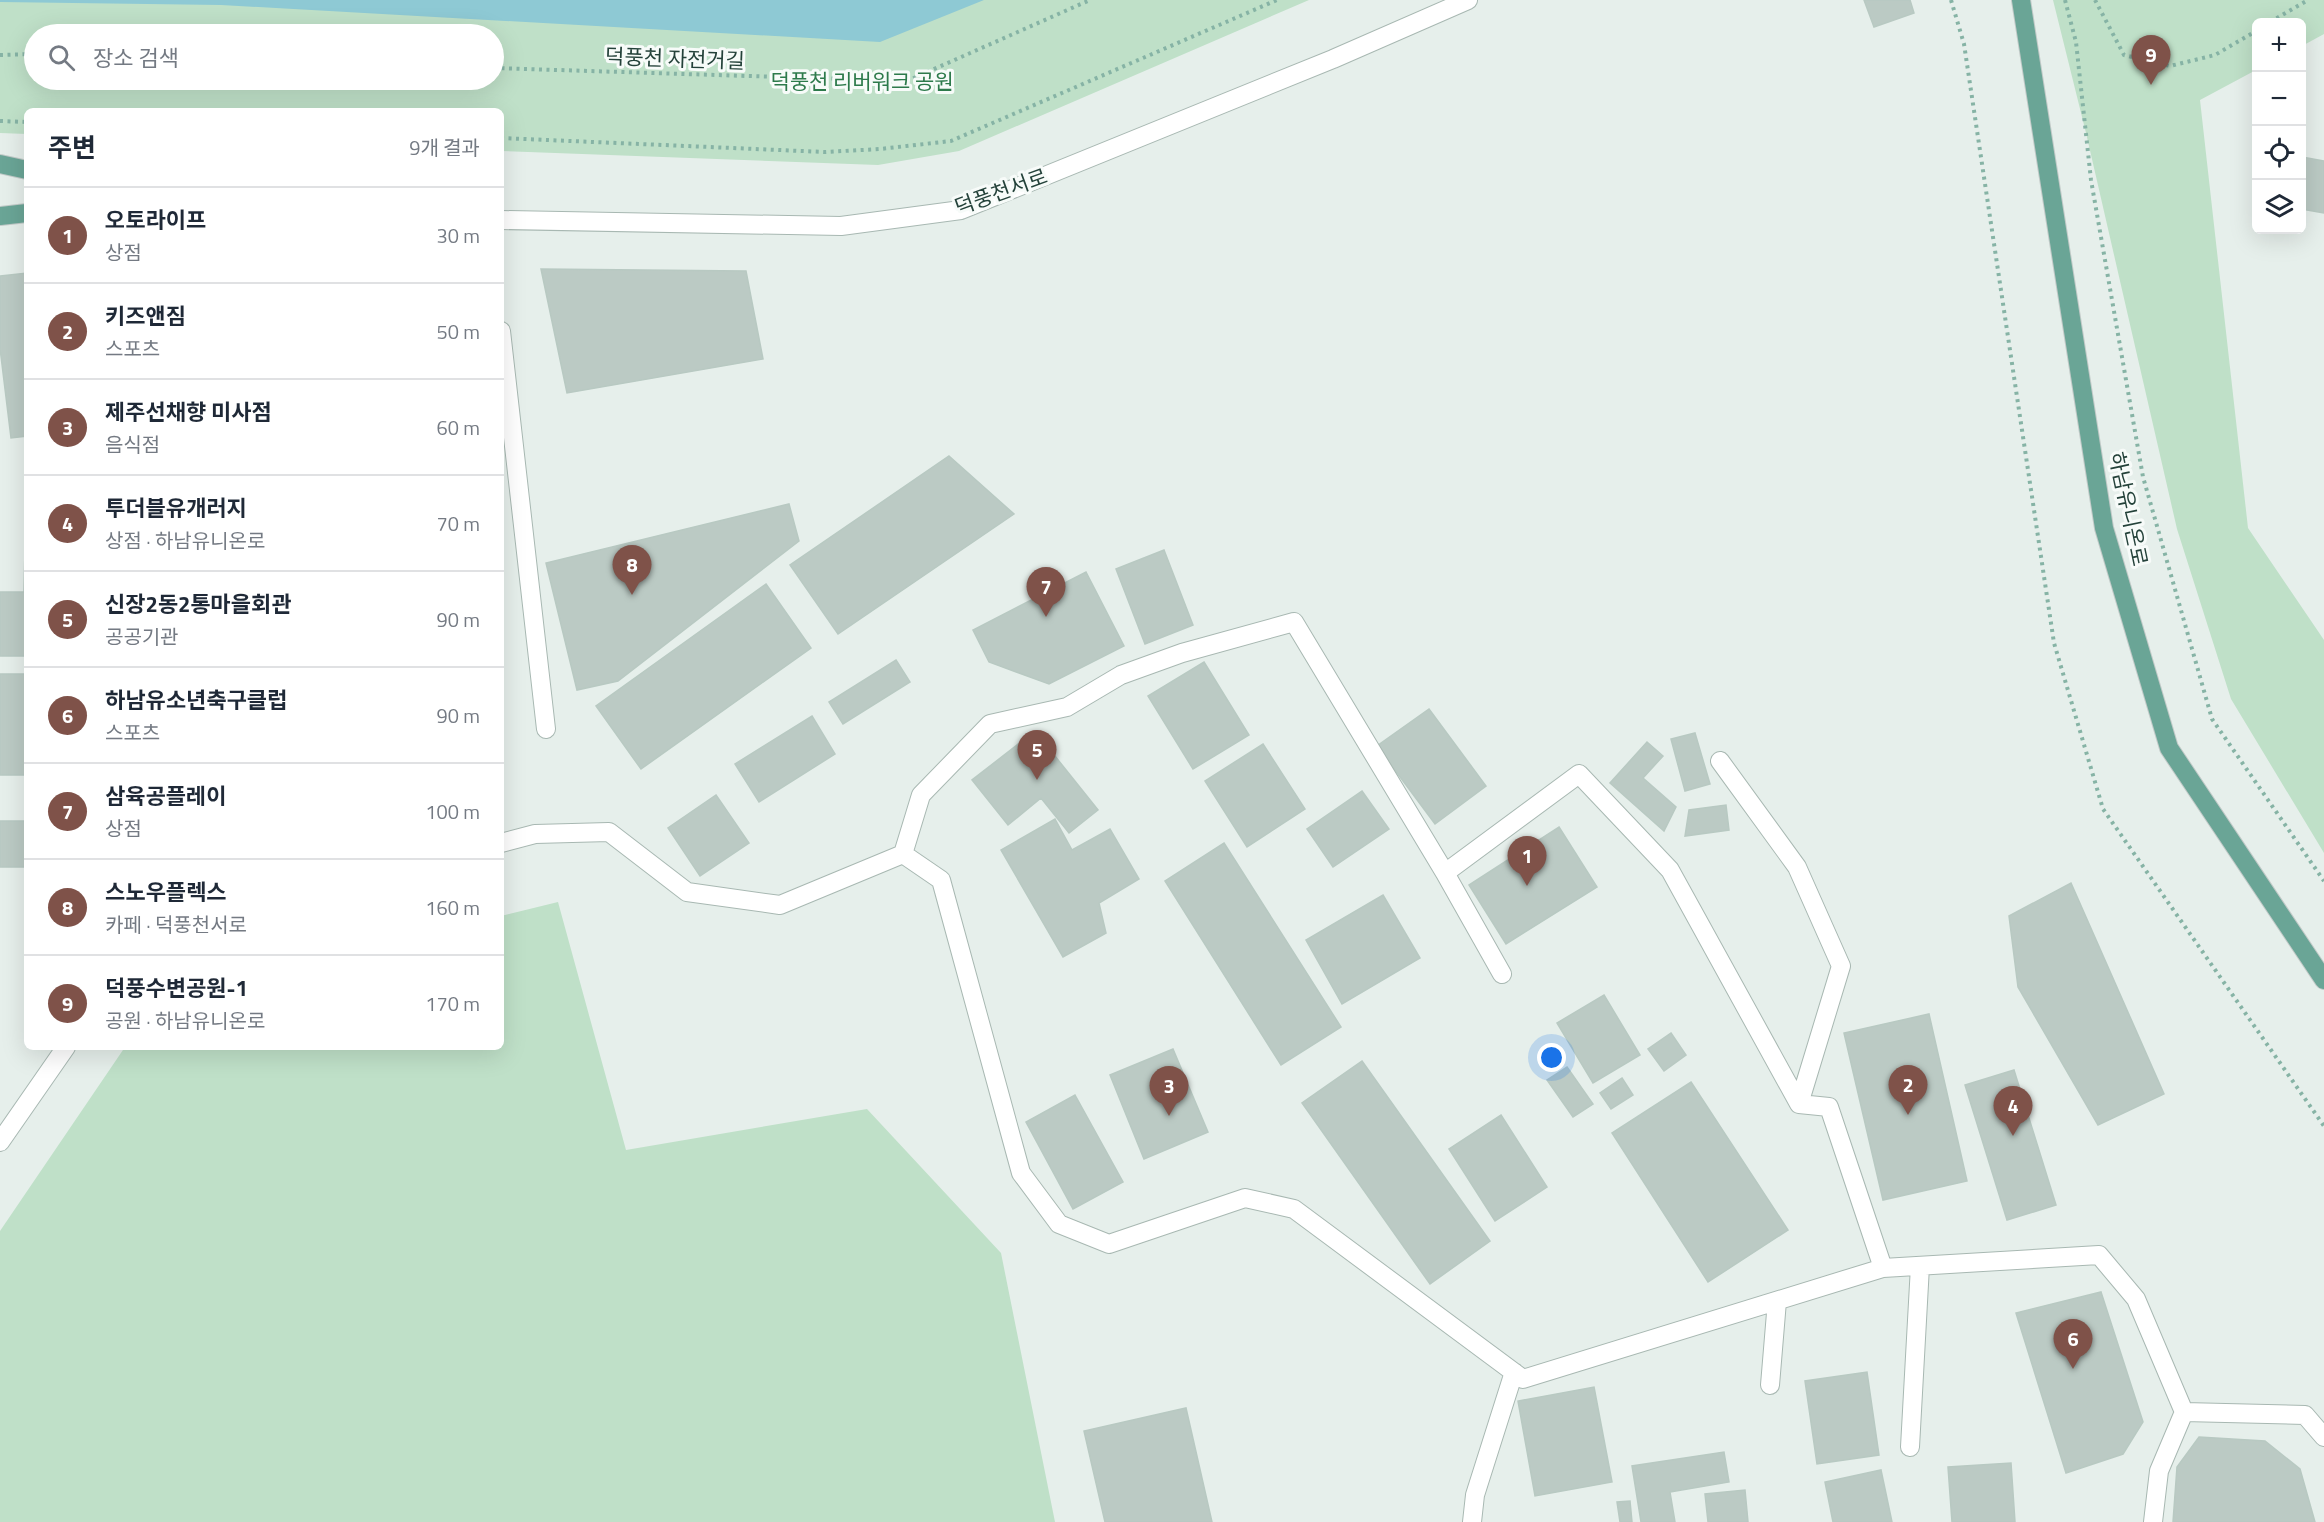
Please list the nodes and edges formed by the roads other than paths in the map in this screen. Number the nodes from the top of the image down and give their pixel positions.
1 (1468, 0) edge
2 (2021, 0) edge
3 (0, 164) edge
4 (24, 169) edge
5 (24, 213) edge
6 (0, 216) edge
7 (504, 220) edge
8 (504, 358) edge
9 (546, 729) dead end
10 (1720, 761) dead end
11 (504, 842) edge
12 (903, 854) junction
13 (1445, 873) junction
14 (1502, 974) dead end
15 (2324, 980) edge
16 (64, 1050) edge
17 (1799, 1104) junction
18 (0, 1142) edge
19 (1920, 1266) junction
20 (1883, 1268) junction
21 (1777, 1301) junction
22 (1514, 1372) junction
23 (1770, 1385) dead end
24 (2184, 1412) junction
25 (2324, 1437) edge
26 (1910, 1447) dead end
27 (1472, 1522) edge
28 (2153, 1522) edge

1 - 7 street, 덕풍천서로
2 - 15 main road, 하남유니온로
3 - 4 main road
5 - 6 main road
8 - 9 street
10 - 17 street
11 - 12 street
12 - 13 street
12 - 22 street
13 - 14 street
13 - 17 street
16 - 18 street
17 - 20 street
19 - 20 street
19 - 24 street
19 - 26 street
20 - 21 street
21 - 22 street
21 - 23 street
22 - 27 street
24 - 25 street
24 - 28 street

